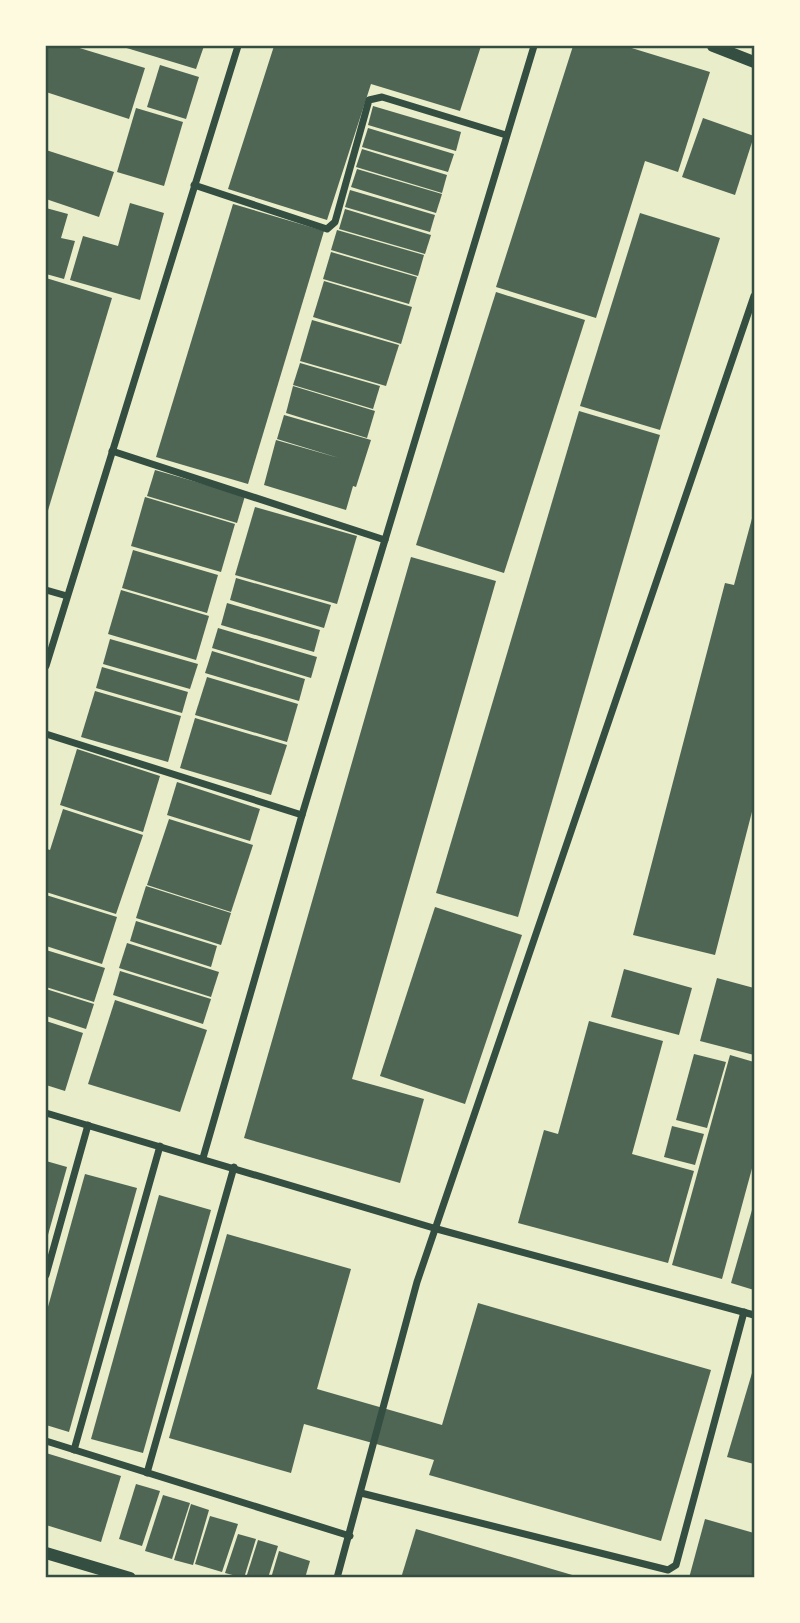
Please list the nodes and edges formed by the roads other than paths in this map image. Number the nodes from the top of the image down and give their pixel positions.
1 (238, 46) edge
2 (534, 46) edge
3 (713, 46) edge
4 (754, 62) edge
5 (506, 135) junction
6 (194, 185) junction
7 (754, 296) edge
8 (112, 451) junction
9 (385, 540) junction
10 (46, 590) edge
11 (67, 596) junction
12 (46, 666) edge
13 (46, 734) edge
14 (302, 815) junction
15 (46, 1113) edge
16 (88, 1125) junction
17 (160, 1146) junction
18 (203, 1158) junction
19 (234, 1167) junction
20 (437, 1229) junction
21 (46, 1275) edge
22 (744, 1312) junction
23 (754, 1315) edge
24 (46, 1441) edge
25 (74, 1450) junction
26 (147, 1473) junction
27 (361, 1493) junction
28 (350, 1536) junction
29 (46, 1553) edge
30 (130, 1577) edge
31 (337, 1577) edge

1 - 6 street
2 - 5 street
3 - 4 street
5 - 6 street
5 - 9 street
6 - 8 street
7 - 20 street
8 - 9 street
8 - 11 street
9 - 14 street
10 - 11 street
11 - 12 street
13 - 14 street
14 - 18 street
15 - 16 street
16 - 17 street
16 - 21 street
17 - 18 street
17 - 25 street
18 - 19 street
19 - 20 street
19 - 26 street
20 - 22 street
20 - 27 street
22 - 23 street
22 - 27 street
24 - 25 street
25 - 26 street
26 - 28 street
27 - 28 street
28 - 31 street
29 - 30 street

